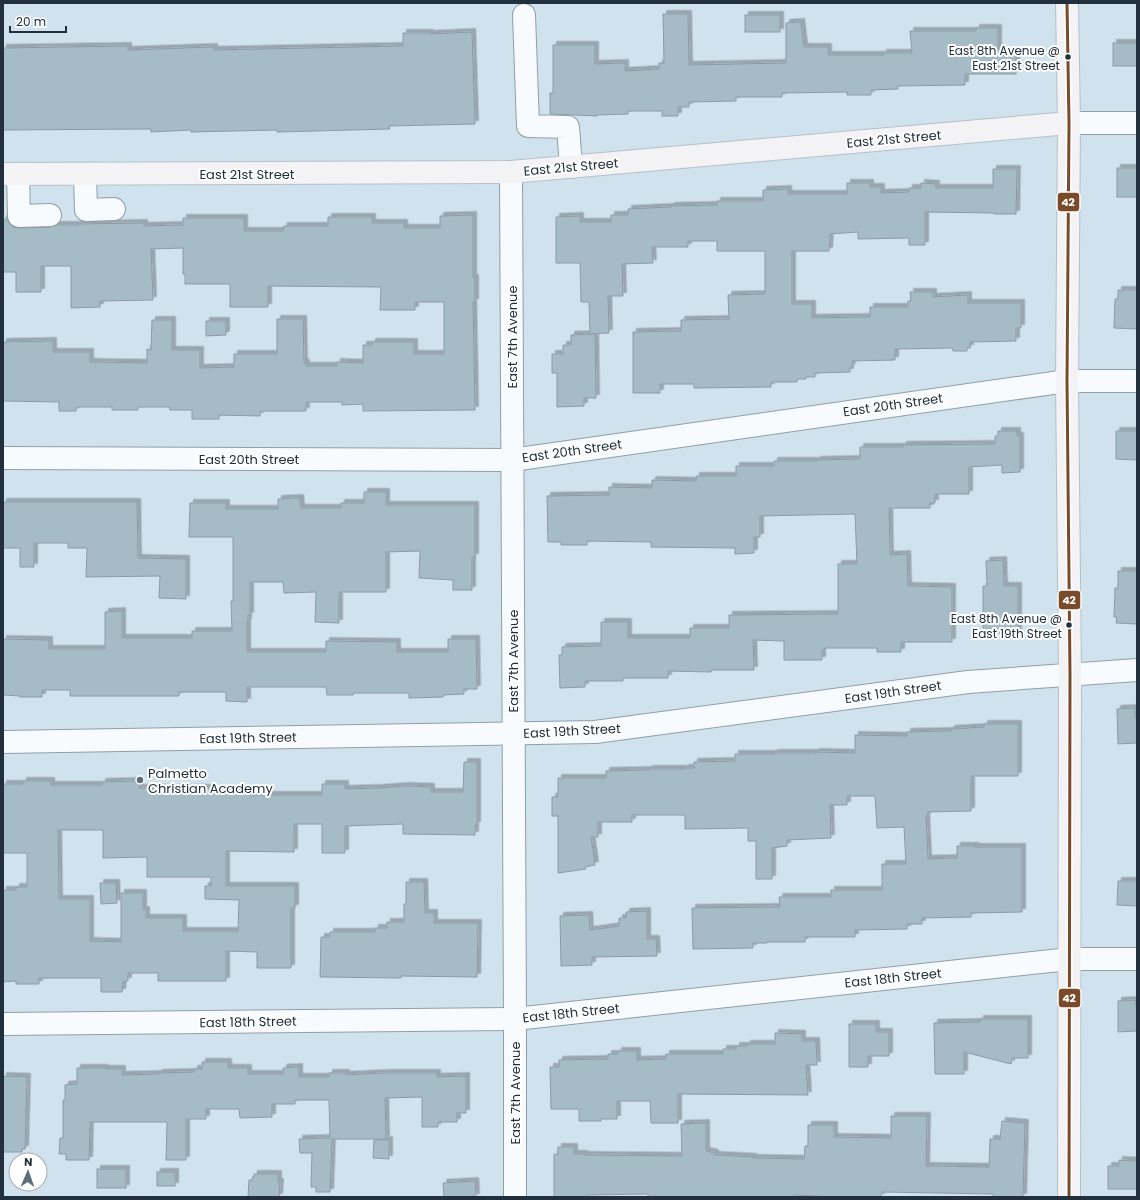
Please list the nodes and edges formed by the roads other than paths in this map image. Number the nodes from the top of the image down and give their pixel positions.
1 (1067, 3) edge
2 (524, 15) dead end
3 (1069, 123) junction
4 (1137, 123) edge
5 (572, 167) junction
6 (511, 172) junction
7 (10, 174) edge
8 (85, 174) junction
9 (114, 209) dead end
10 (50, 215) dead end
11 (1067, 381) junction
12 (1137, 381) edge
13 (3, 458) edge
14 (512, 460) junction
15 (1137, 670) edge
16 (1070, 675) junction
17 (513, 734) junction
18 (3, 742) edge
19 (1069, 959) junction
20 (1137, 959) edge
21 (515, 1020) junction
22 (3, 1024) edge
23 (515, 1197) edge
24 (1069, 1197) edge

1 - 3 main road
2 - 5 street
3 - 4 street, East 21st Street
3 - 5 main road, East 21st Street
3 - 11 main road
5 - 6 main road, East 21st Street
6 - 8 main road, East 21st Street
6 - 14 street, East 7th Avenue
7 - 8 main road, East 21st Street
7 - 10 street
8 - 9 street
11 - 12 street, East 20th Street
11 - 14 street, East 20th Street
11 - 16 main road
13 - 14 street, East 20th Street
14 - 17 street, East 7th Avenue
15 - 16 street, East 19th Street
16 - 17 street, East 19th Street
16 - 19 main road
17 - 18 street, East 19th Street
17 - 21 street, East 7th Avenue
19 - 20 street, East 18th Street
19 - 21 street, East 18th Street
19 - 24 main road
21 - 22 street, East 18th Street
21 - 23 street, East 7th Avenue

